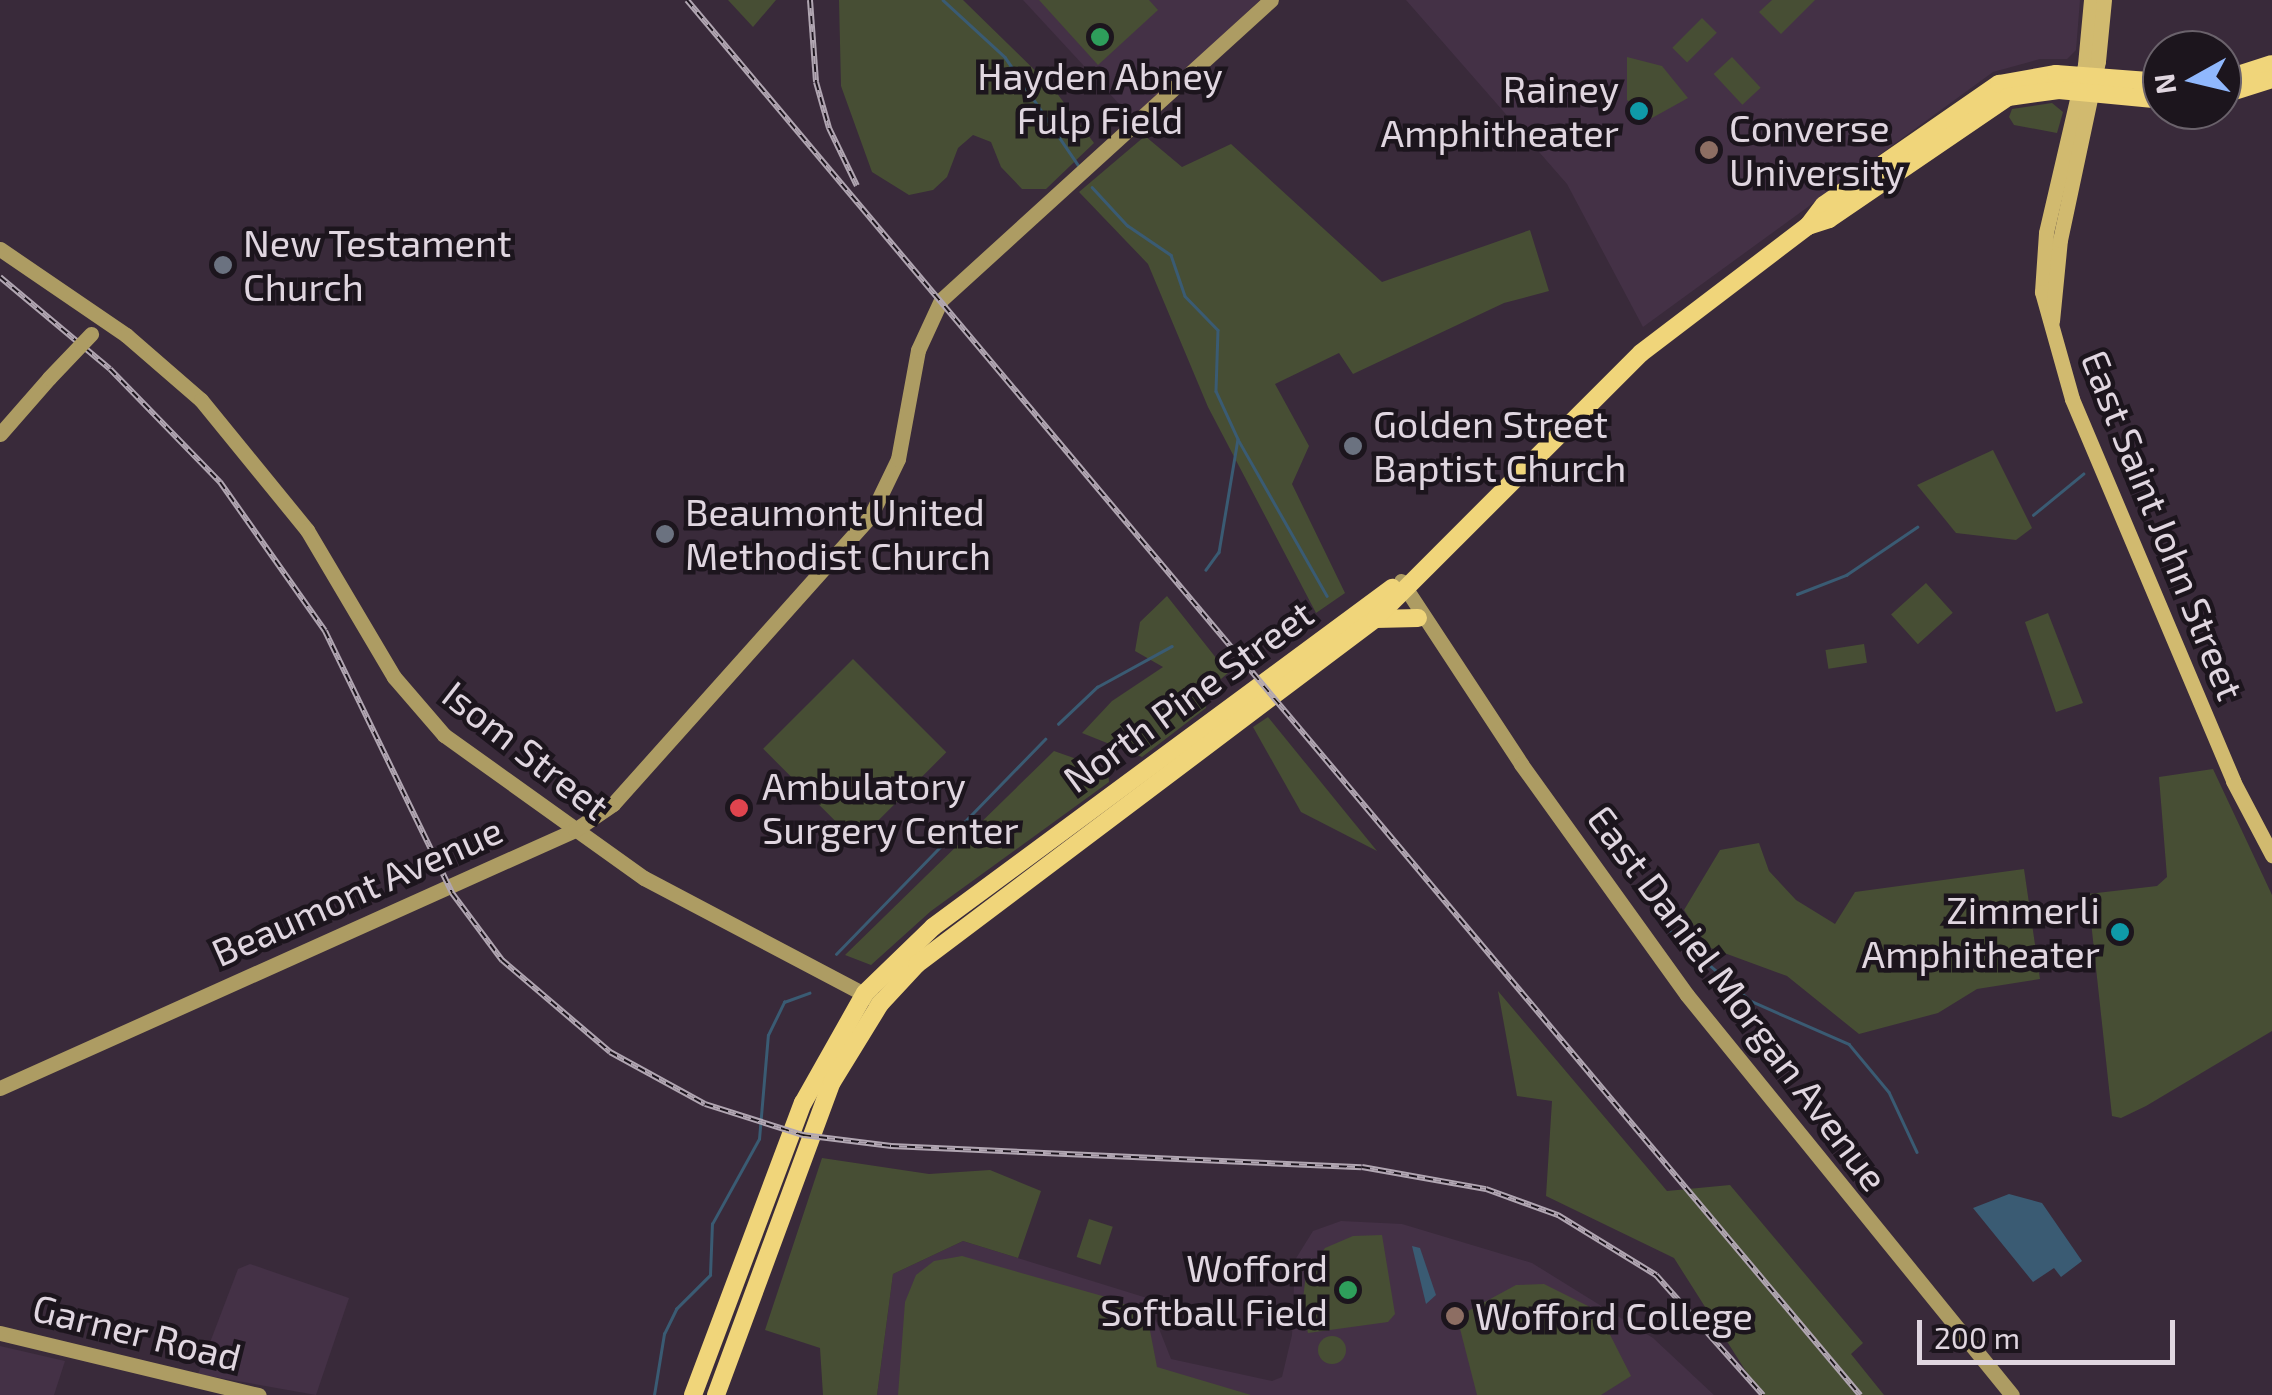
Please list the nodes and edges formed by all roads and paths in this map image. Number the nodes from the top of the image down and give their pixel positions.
1 (1271, 0) edge
2 (2091, 0) edge
3 (2104, 0) edge
4 (2272, 64) edge
5 (2242, 74) edge
6 (2272, 79) edge
7 (2142, 83) edge
8 (2086, 84) junction
9 (2242, 89) edge
10 (2142, 96) edge
11 (0, 249) edge
12 (100, 318) junction
13 (0, 434) edge
14 (1403, 583) junction
15 (1375, 619) junction
16 (1424, 622) junction
17 (1140, 770) junction
18 (1162, 776) junction
19 (575, 830) junction
20 (2272, 855) edge
21 (873, 998) junction
22 (0, 1088) edge
23 (0, 1332) edge
24 (259, 1395) edge
25 (693, 1395) edge
26 (716, 1395) edge
27 (2012, 1395) edge

1 - 19 street, Beaumont Avenue
2 - 8 main road, East Saint John Street
3 - 8 main road, East Saint John Street
4 - 5 highway
6 - 9 highway
7 - 8 highway, North Pine Street
8 - 10 highway, North Pine Street
8 - 14 highway, North Pine Street
8 - 20 main road, East Saint John Street
11 - 12 street, Isom Street
12 - 13 street, bridge
12 - 19 street, Isom Street
14 - 15 highway, North Pine Street
14 - 16 street, East Daniel Morgan Avenue
14 - 17 highway, North Pine Street
15 - 16 highway, North Pine Street
15 - 18 highway, North Pine Street
16 - 27 street, East Daniel Morgan Avenue
17 - 18 highway
17 - 21 highway, North Pine Street
18 - 21 highway, North Pine Street
19 - 21 street, Isom Street
19 - 22 street, Beaumont Avenue
21 - 25 highway, North Pine Street
21 - 26 highway, North Pine Street
23 - 24 street, Garner Road

